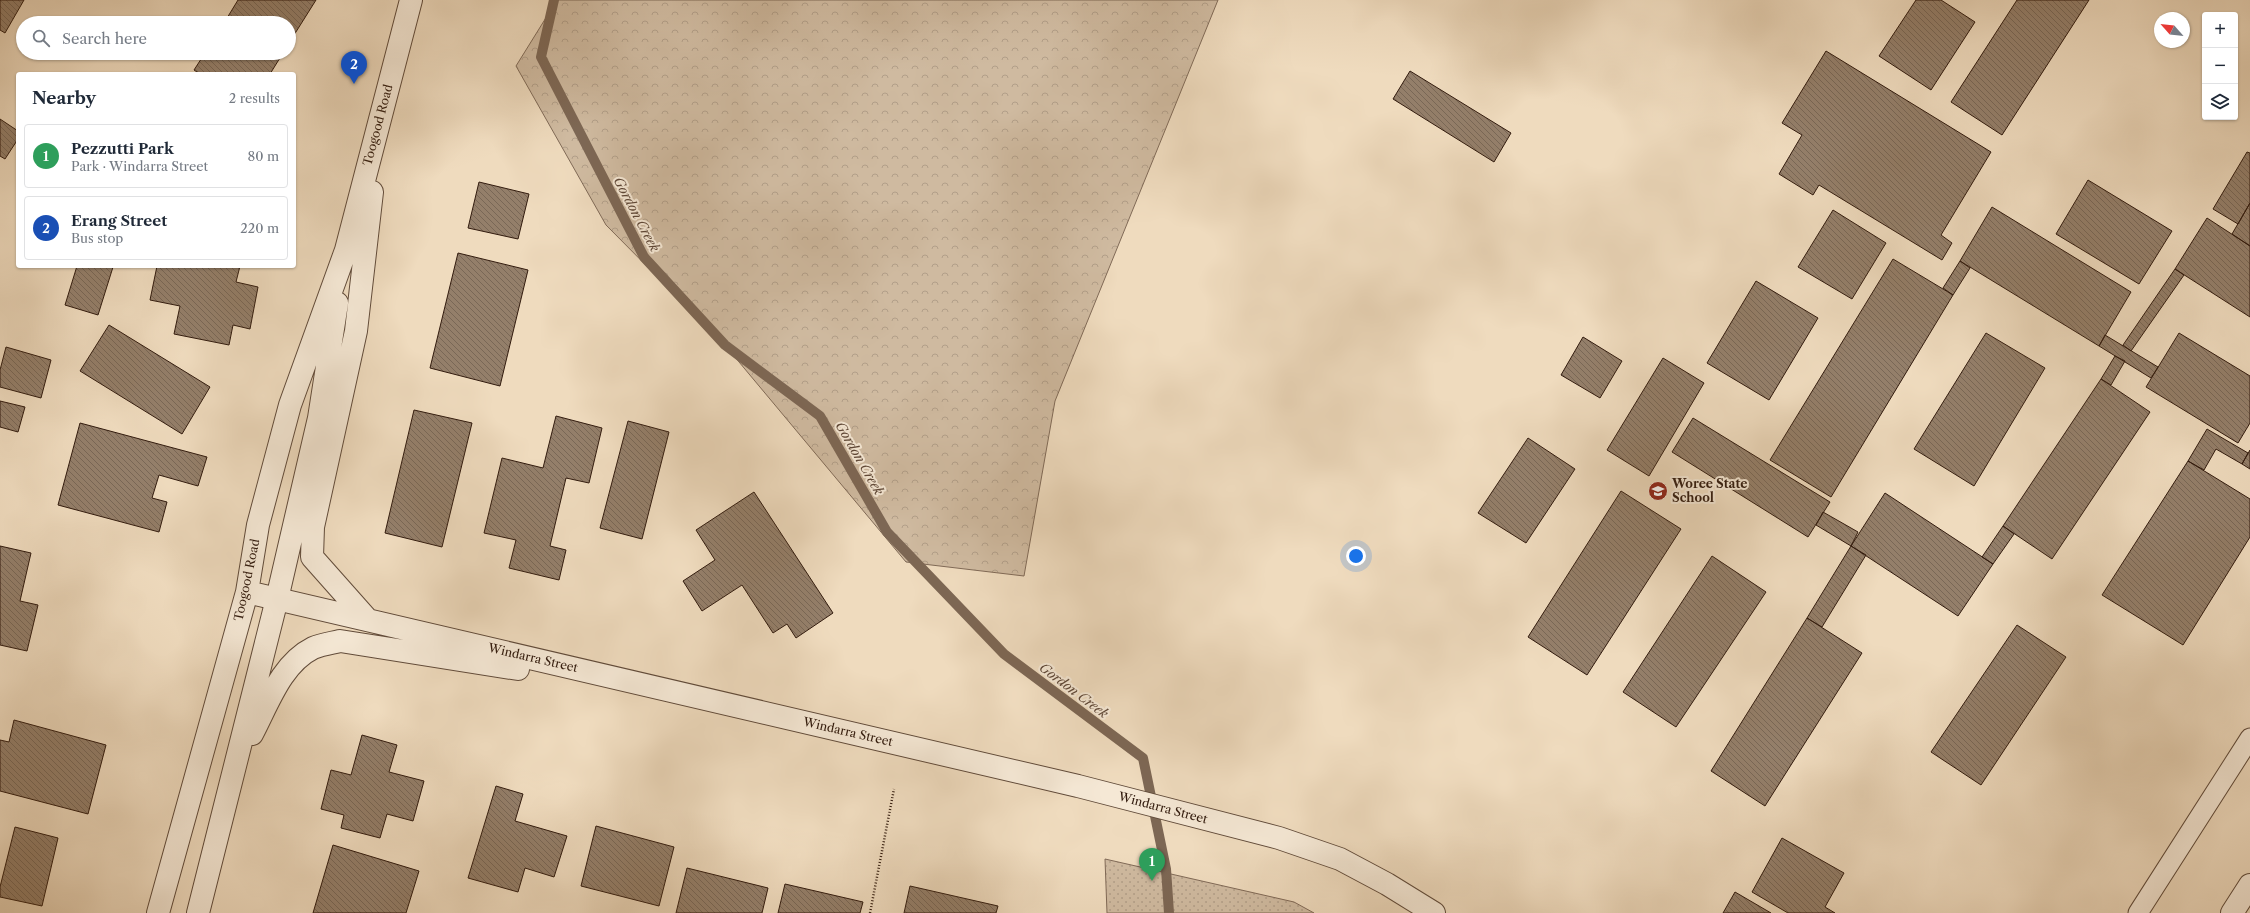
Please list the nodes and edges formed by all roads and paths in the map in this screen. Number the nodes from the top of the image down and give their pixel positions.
1 (411, 0) edge
2 (382, 112) junction
3 (346, 250) junction
4 (247, 592) junction
5 (278, 599) junction
6 (367, 619) junction
7 (720, 702) junction
8 (2250, 738) edge
9 (235, 765) junction
10 (894, 790) dead end
11 (2250, 885) edge
12 (158, 913) edge
13 (198, 913) edge
14 (870, 913) edge
15 (1434, 913) edge
16 (2138, 913) edge
17 (2232, 913) edge

1 - 2 street, Toogood Road
2 - 3 street, Toogood Road
2 - 6 street
3 - 4 street, Toogood Road
3 - 5 street, Toogood Road
4 - 5 street, Windarra Street
4 - 12 street, Toogood Road
5 - 6 street, Windarra Street
5 - 9 street, Toogood Road
6 - 7 street, Windarra Street
7 - 9 street
7 - 15 street, Windarra Street
8 - 16 lane
9 - 13 street, Toogood Road
10 - 14 path
11 - 17 street

